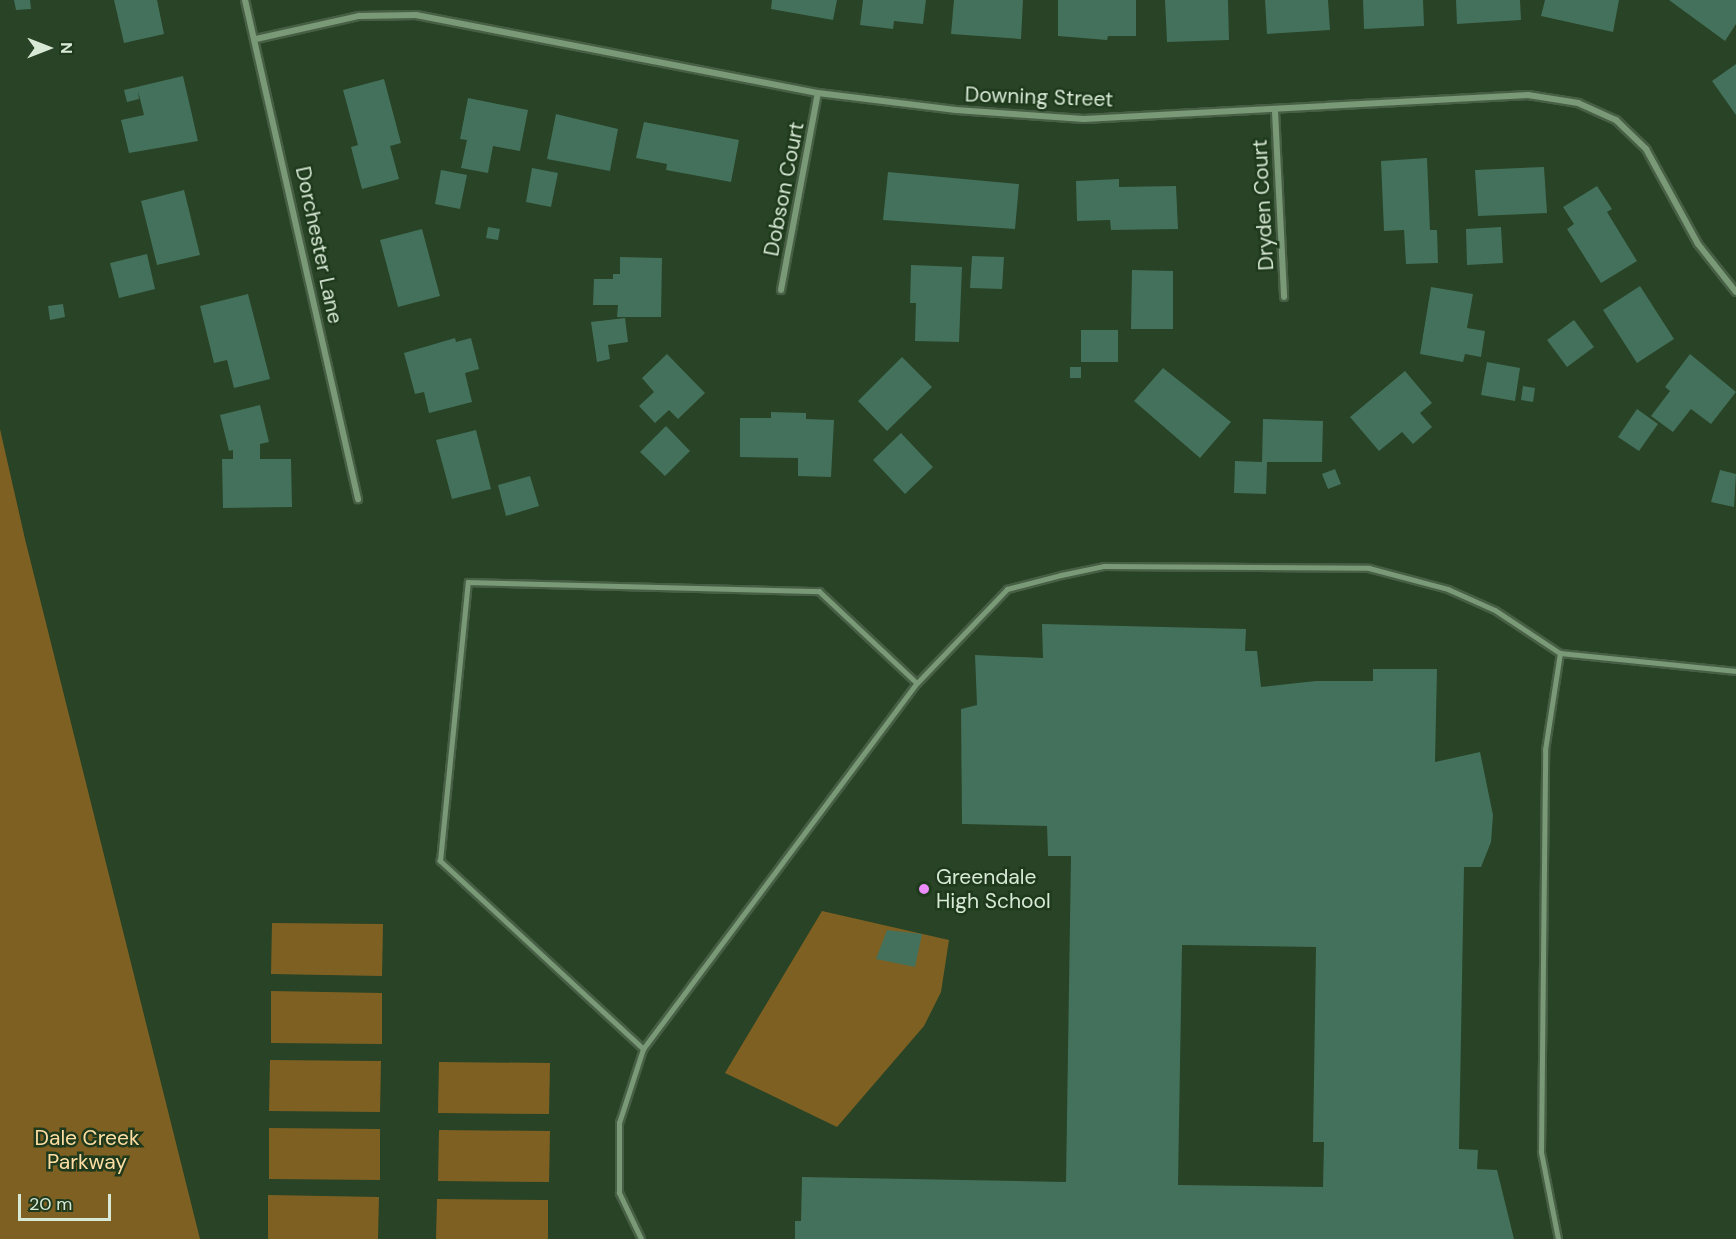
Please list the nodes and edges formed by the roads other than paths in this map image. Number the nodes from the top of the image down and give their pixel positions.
1 (245, 0) edge
2 (256, 39) junction
3 (818, 93) junction
4 (1275, 111) junction
5 (782, 290) dead end
6 (1736, 292) edge
7 (1284, 297) dead end
8 (358, 498) dead end
9 (1560, 654) junction
10 (1736, 671) edge
11 (917, 683) junction
12 (643, 1049) junction
13 (641, 1239) edge
14 (1558, 1239) edge

1 - 2 street, Dorchester Lane
2 - 3 street, Downing Street
2 - 8 street, Dorchester Lane
3 - 4 street, Downing Street
3 - 5 street, Dobson Court
4 - 6 street, Downing Street
4 - 7 street, Dryden Court
9 - 10 lane
9 - 11 lane
9 - 14 lane
11 - 12 lane
11 - 12 lane
12 - 13 lane

